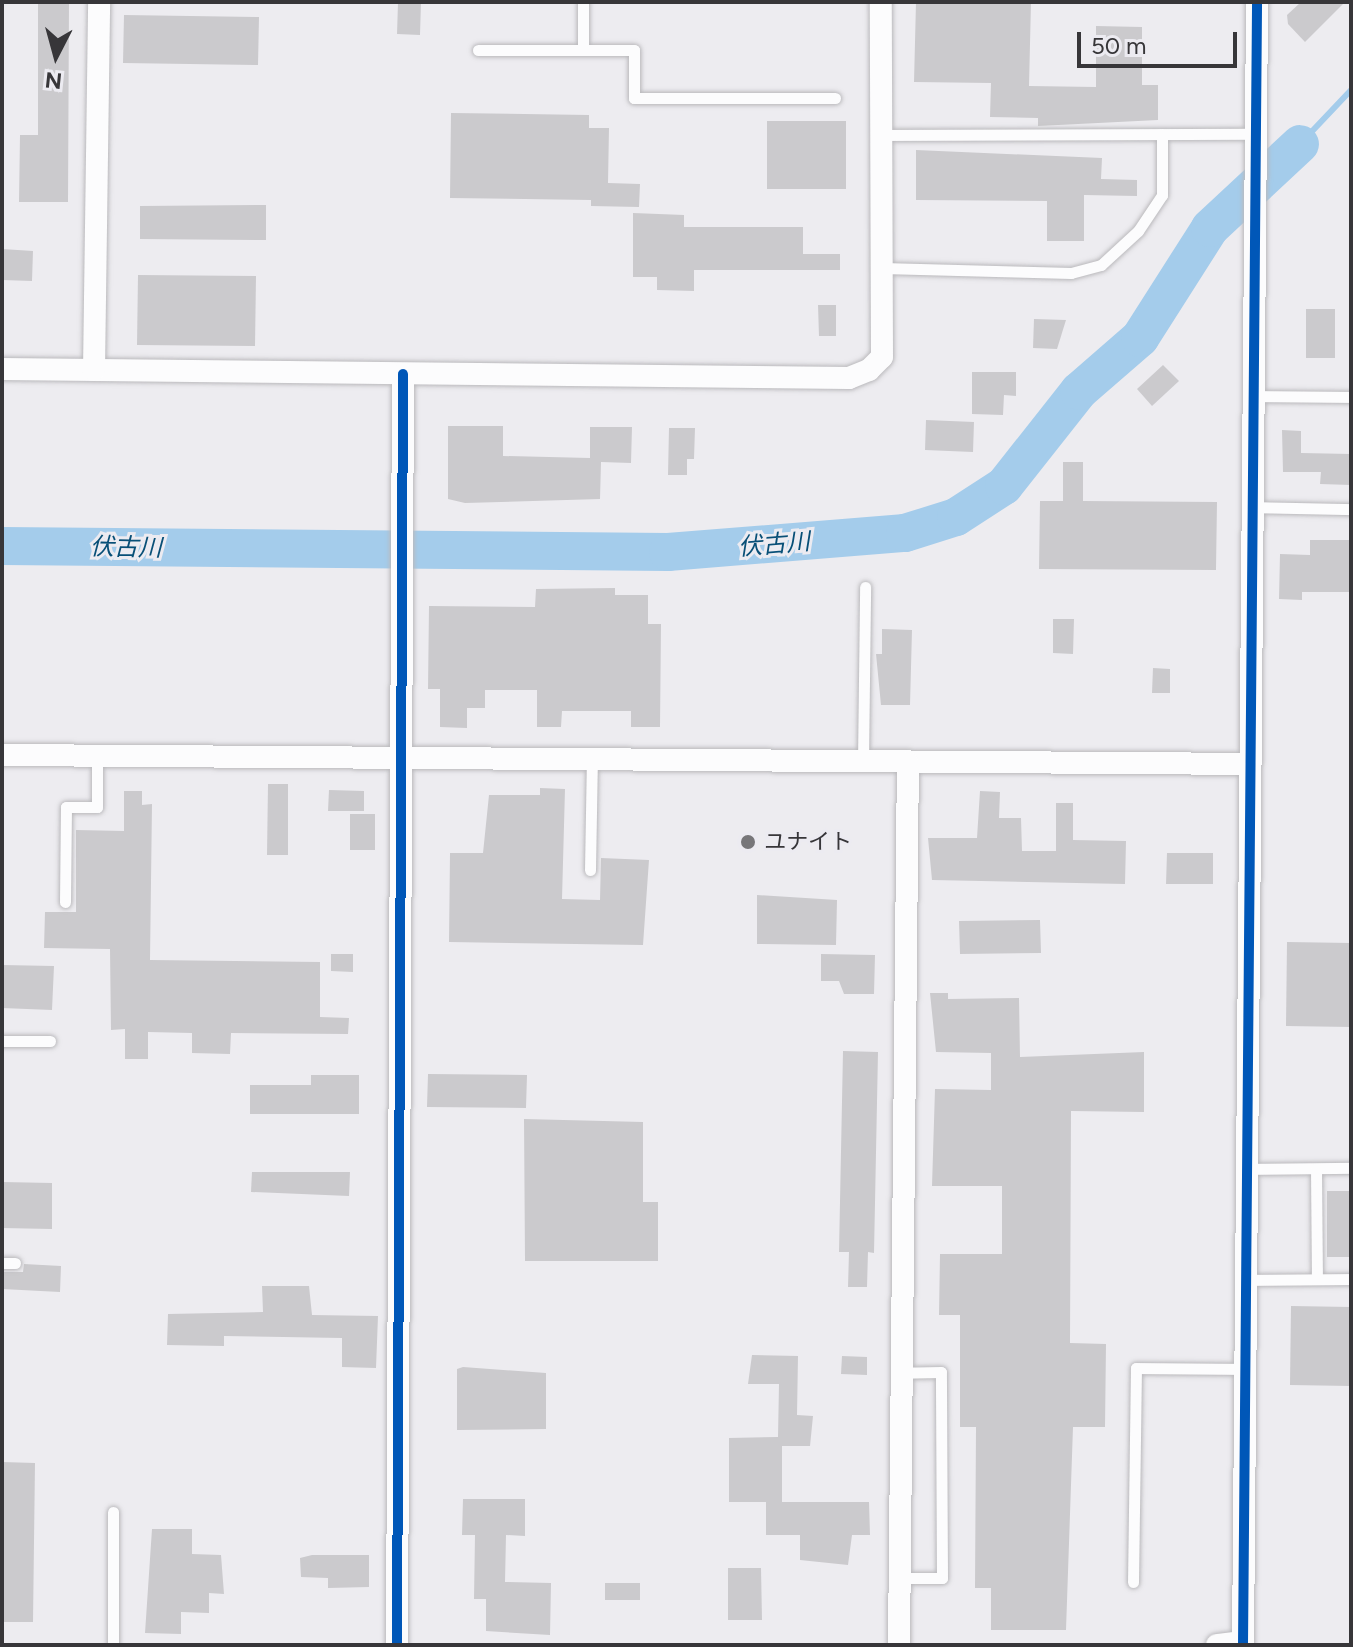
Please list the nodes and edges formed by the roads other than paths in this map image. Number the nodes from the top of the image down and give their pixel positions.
1 (99, 2) edge
2 (583, 2) edge
3 (881, 2) edge
4 (1257, 2) edge
5 (478, 50) dead end
6 (583, 50) junction
7 (835, 98) dead end
8 (1162, 134) junction
9 (881, 135) junction
10 (1256, 138) junction
11 (882, 268) junction
12 (2, 369) edge
13 (94, 370) junction
14 (403, 374) junction
15 (1253, 396) junction
16 (1351, 397) edge
17 (1252, 507) junction
18 (1351, 509) edge
19 (865, 587) dead end
20 (2, 755) edge
21 (97, 756) junction
22 (402, 757) junction
23 (592, 759) junction
24 (863, 762) junction
25 (908, 763) junction
26 (1250, 764) junction
27 (590, 870) dead end
28 (65, 902) dead end
29 (2, 1041) edge
30 (50, 1041) dead end
31 (1351, 1168) edge
32 (1247, 1169) junction
33 (1316, 1169) junction
34 (2, 1263) edge
35 (15, 1263) dead end
36 (1317, 1279) junction
37 (1351, 1279) edge
38 (1246, 1280) junction
39 (1245, 1369) junction
40 (902, 1373) junction
41 (113, 1512) dead end
42 (900, 1578) junction
43 (1133, 1582) dead end
44 (1242, 1643) edge
45 (113, 1645) edge
46 (397, 1645) edge
47 (899, 1645) edge
48 (1217, 1645) edge

1 - 13 street
2 - 6 lane
3 - 9 street
4 - 10 street
5 - 6 lane
6 - 7 lane
8 - 9 lane
8 - 10 lane
8 - 11 lane
9 - 11 street
10 - 15 street
11 - 14 street
12 - 13 street
13 - 14 street
14 - 22 street
15 - 16 lane
15 - 17 street
17 - 18 lane
17 - 26 street
19 - 24 lane
20 - 21 street
21 - 22 street
21 - 28 lane
22 - 23 street
22 - 46 street
23 - 24 street
23 - 27 lane
24 - 25 street
25 - 26 street
25 - 40 street
26 - 32 street
29 - 30 lane
31 - 33 lane
32 - 33 lane
32 - 38 street
33 - 36 lane
34 - 35 lane
36 - 37 lane
36 - 38 lane
38 - 39 street
39 - 43 lane
39 - 44 street
40 - 42 street
40 - 42 lane
41 - 45 lane
42 - 47 street
44 - 48 street

